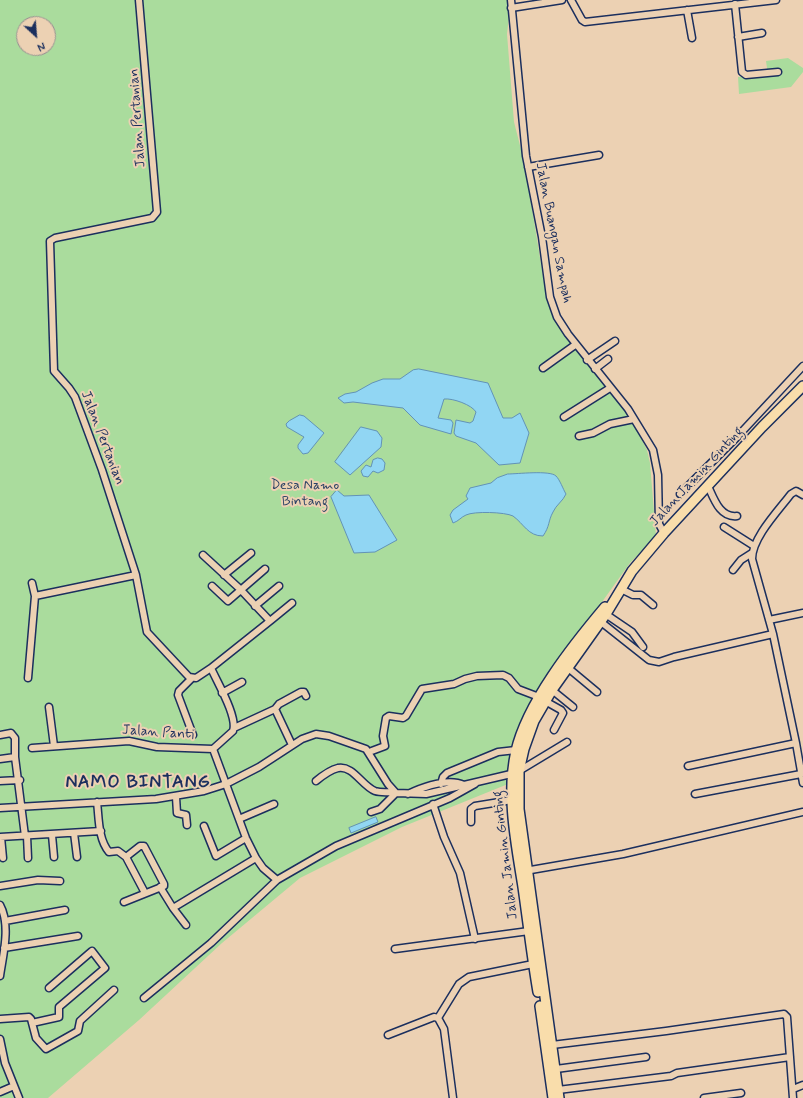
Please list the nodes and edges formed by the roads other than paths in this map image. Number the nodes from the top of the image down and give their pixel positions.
1 (140, 0) edge
2 (511, 0) edge
3 (562, 0) edge
4 (571, 0) edge
5 (776, 0) edge
6 (768, 1) edge
7 (735, 4) junction
8 (511, 8) junction
9 (687, 10) junction
10 (762, 33) dead end
11 (738, 37) junction
12 (692, 38) dead end
13 (778, 72) dead end
14 (599, 155) dead end
15 (528, 167) junction
16 (615, 340) dead end
17 (575, 345) junction
18 (608, 359) dead end
19 (587, 360) junction
20 (803, 366) edge
21 (543, 368) dead end
22 (595, 370) junction
23 (803, 386) edge
24 (610, 388) junction
25 (564, 417) dead end
26 (634, 419) junction
27 (579, 436) dead end
28 (736, 438) junction
29 (745, 446) junction
30 (708, 486) junction
31 (680, 494) dead end
32 (803, 495) edge
33 (737, 516) dead end
34 (724, 526) dead end
35 (664, 533) junction
36 (753, 550) junction
37 (251, 553) dead end
38 (203, 555) dead end
39 (264, 569) dead end
40 (733, 570) dead end
41 (136, 575) junction
42 (224, 575) junction
43 (32, 583) dead end
44 (212, 586) dead end
45 (278, 586) dead end
46 (240, 589) junction
47 (620, 590) junction
48 (35, 596) junction
49 (292, 603) dead end
50 (654, 605) dead end
51 (255, 606) junction
52 (803, 613) edge
53 (603, 616) junction
54 (769, 620) junction
55 (270, 621) junction
56 (773, 634) junction
57 (643, 647) dead end
58 (567, 667) junction
59 (211, 668) junction
60 (28, 678) dead end
61 (192, 678) junction
62 (242, 682) dead end
63 (552, 690) junction
64 (222, 692) junction
65 (597, 692) dead end
66 (306, 696) dead end
67 (542, 699) junction
68 (49, 707) dead end
69 (573, 707) dead end
70 (276, 709) junction
71 (234, 728) junction
72 (554, 730) dead end
73 (0, 735) edge
74 (193, 735) dead end
75 (803, 738) edge
76 (567, 742) dead end
77 (796, 742) junction
78 (292, 745) junction
79 (51, 747) junction
80 (32, 748) dead end
81 (213, 749) junction
82 (516, 750) junction
83 (370, 752) junction
84 (48, 754) dead end
85 (16, 757) junction
86 (0, 759) edge
87 (688, 766) dead end
88 (802, 772) edge
89 (515, 773) junction
90 (20, 780) junction
91 (0, 781) edge
92 (316, 781) dead end
93 (477, 783) junction
94 (803, 783) edge
95 (226, 784) junction
96 (441, 784) junction
97 (464, 785) junction
98 (395, 792) junction
99 (695, 794) dead end
100 (407, 795) junction
101 (176, 797) junction
102 (512, 800) junction
103 (97, 802) junction
104 (274, 804) dead end
105 (434, 804) junction
106 (23, 807) junction
107 (0, 808) edge
108 (371, 812) dead end
109 (803, 812) edge
110 (239, 819) junction
111 (471, 822) dead end
112 (187, 825) dead end
113 (204, 826) dead end
114 (101, 831) junction
115 (74, 833) junction
116 (52, 835) junction
117 (26, 836) junction
118 (0, 837) edge
119 (246, 838) junction
120 (77, 857) dead end
121 (3, 858) dead end
122 (28, 858) dead end
123 (54, 858) dead end
124 (126, 858) junction
125 (256, 858) junction
126 (524, 871) junction
127 (277, 880) junction
128 (60, 881) dead end
129 (0, 886) edge
130 (160, 887) junction
131 (145, 893) junction
132 (124, 902) dead end
133 (173, 908) junction
134 (1, 909) edge
135 (65, 910) dead end
136 (5, 921) junction
137 (186, 925) dead end
138 (529, 931) junction
139 (78, 936) dead end
140 (475, 939) junction
141 (4, 948) junction
142 (395, 949) dead end
143 (534, 964) junction
144 (0, 976) edge
145 (49, 988) dead end
146 (114, 990) dead end
147 (144, 998) dead end
148 (438, 1018) junction
149 (0, 1019) edge
150 (32, 1023) junction
151 (388, 1035) dead end
152 (0, 1039) edge
153 (552, 1045) junction
154 (646, 1056) dead end
155 (790, 1057) junction
156 (556, 1069) junction
157 (803, 1085) edge
158 (14, 1086) junction
159 (793, 1089) junction
160 (0, 1092) edge
161 (741, 1093) dead end
162 (555, 1096) edge
163 (19, 1098) edge
164 (453, 1098) edge
165 (704, 1098) edge
166 (794, 1098) edge

1 - 41 street, Jalan Pertanian
2 - 8 street, Jalan Buangan Sampah
3 - 8 street
4 - 9 street
5 - 6 street
6 - 7 street
7 - 9 street
7 - 11 street
8 - 15 street, Jalan Buangan Sampah
9 - 12 street
10 - 11 street
11 - 13 street
14 - 15 street
15 - 17 street, Jalan Buangan Sampah
16 - 19 street
17 - 19 street, Jalan Buangan Sampah
17 - 21 street
18 - 22 street
19 - 22 street, Jalan Buangan Sampah
20 - 28 street
22 - 24 street, Jalan Buangan Sampah
23 - 29 highway, Jalan Jamin Ginting
24 - 25 street
24 - 26 street, Jalan Buangan Sampah
26 - 27 street
26 - 35 street, Jalan Buangan Sampah
28 - 29 street
28 - 31 street
29 - 30 highway, Jalan Jamin Ginting
30 - 33 street
30 - 35 highway, Jalan Jamin Ginting
32 - 36 street
34 - 36 street
35 - 47 highway, Jalan Jamin Ginting
36 - 40 street
36 - 54 street
37 - 42 street
38 - 42 street
39 - 46 street
41 - 48 street
41 - 61 street, Jalan Pertanian
42 - 46 street
43 - 48 street
44 - 46 street
45 - 51 street
46 - 51 street
47 - 50 street
47 - 53 highway, Jalan Jamin Ginting
48 - 60 street
49 - 55 street
51 - 55 street
52 - 54 street
53 - 56 street
53 - 57 street
53 - 58 highway, Jalan Jamin Ginting
53 - 67 highway, Jalan Jamin Ginting
54 - 56 street
55 - 59 street
56 - 77 street
58 - 63 highway, Jalan Jamin Ginting
58 - 65 street
59 - 61 street
59 - 64 street
61 - 74 street
62 - 64 street
63 - 67 highway, Jalan Jamin Ginting
63 - 69 street
64 - 71 street
66 - 70 street
67 - 72 street
67 - 82 highway, Jalan Jamin Ginting
67 - 83 street
67 - 89 highway, Jalan Jamin Ginting
68 - 79 street
70 - 71 street
70 - 78 street
71 - 81 street
73 - 85 street
75 - 77 street
76 - 89 street
77 - 87 street
77 - 88 street
78 - 83 street
78 - 95 street
79 - 80 street, Jalan Panti
79 - 81 street, Jalan Panti
79 - 84 street
81 - 95 street
82 - 89 highway, Jalan Jamin Ginting
82 - 96 street
83 - 98 street
85 - 86 street
85 - 90 street
88 - 94 street
88 - 99 street
89 - 93 street
89 - 102 highway, Jalan Jamin Ginting
89 - 126 highway, Jalan Jamin Ginting
90 - 91 street
90 - 106 street
92 - 98 street
93 - 97 street
93 - 105 street
95 - 101 street
95 - 110 street
96 - 97 street
96 - 100 street
97 - 100 street
98 - 100 street
98 - 108 street
101 - 103 street
101 - 112 street
102 - 111 street
102 - 126 highway, Jalan Jamin Ginting
103 - 106 street
103 - 114 street
104 - 110 street
105 - 127 street
105 - 140 street
106 - 107 street
106 - 117 street
109 - 126 street
110 - 119 street
113 - 119 street
114 - 115 street
114 - 124 street
115 - 116 street
115 - 120 street
116 - 117 street
116 - 123 street
117 - 118 street
117 - 122 street
118 - 121 street
119 - 125 street
124 - 130 street
124 - 131 street
125 - 127 street
125 - 133 street
126 - 138 highway, Jalan Jamin Ginting
126 - 153 highway, Jalan Jamin Ginting
127 - 147 street
128 - 129 street
130 - 131 street
130 - 133 street
131 - 132 street
133 - 137 street
134 - 136 street
135 - 136 street
136 - 141 street
138 - 140 street
138 - 143 highway, Jalan Jamin Ginting
139 - 141 street
140 - 142 street
141 - 144 street
143 - 148 street
143 - 162 highway, Jalan Jamin Ginting
145 - 150 street
146 - 150 street
148 - 151 street
148 - 164 street
149 - 150 street
152 - 158 street
153 - 155 street
153 - 156 highway, Jalan Jamin Ginting
154 - 156 street
155 - 159 street
155 - 162 street
156 - 162 highway, Jalan Jamin Ginting
157 - 159 street
158 - 160 street
158 - 163 street
159 - 166 street
161 - 165 street

